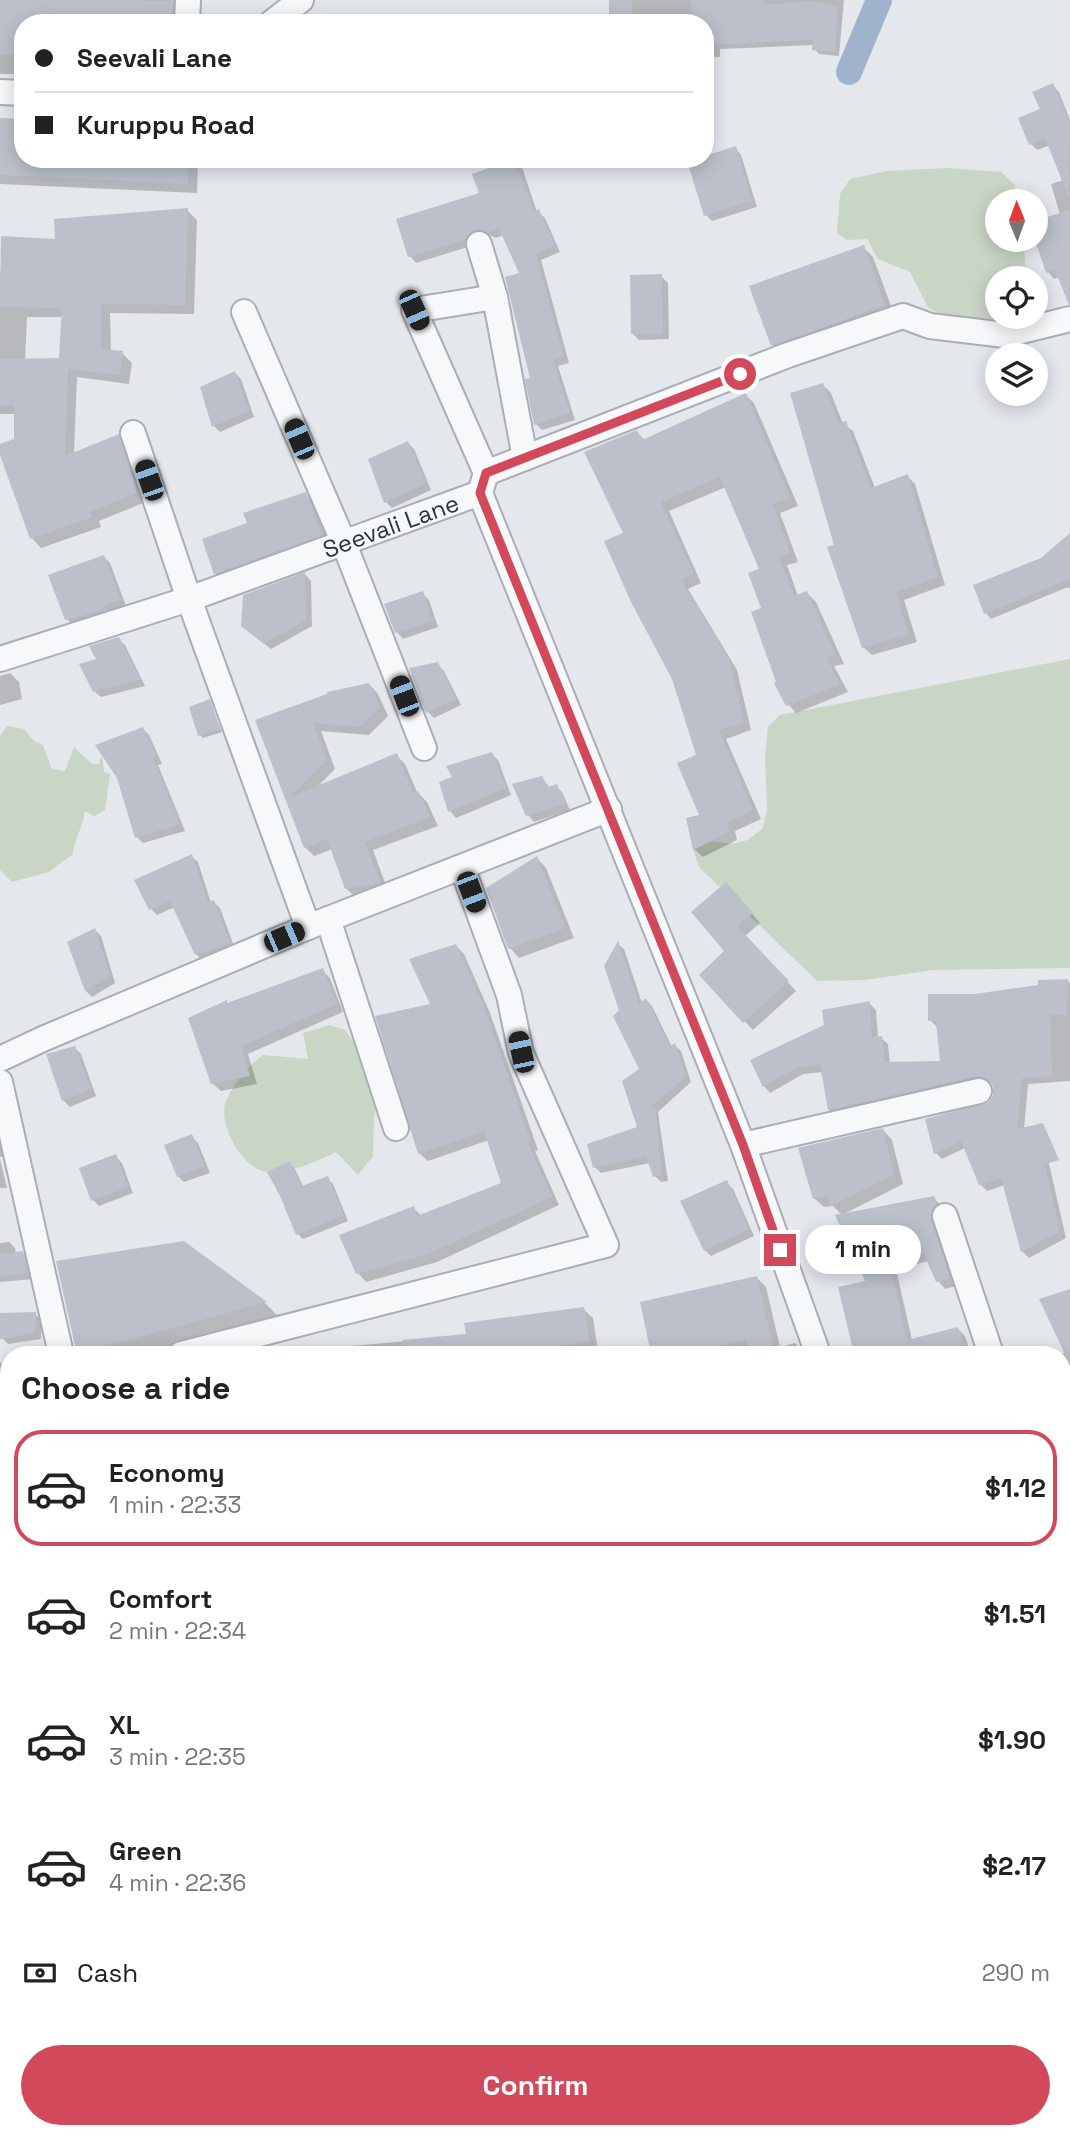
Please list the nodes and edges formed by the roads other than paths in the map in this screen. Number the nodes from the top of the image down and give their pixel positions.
1 (301, 0) edge
2 (283, 14) edge
3 (479, 244) dead end
4 (495, 297) junction
5 (244, 312) dead end
6 (1070, 318) edge
7 (133, 433) dead end
8 (525, 458) junction
9 (483, 483) junction
10 (343, 541) junction
11 (189, 599) junction
12 (0, 659) edge
13 (424, 748) dead end
14 (609, 809) junction
15 (462, 867) junction
16 (318, 923) junction
17 (0, 1059) edge
18 (0, 1082) edge
19 (979, 1091) dead end
20 (396, 1128) dead end
21 (743, 1145) junction
22 (945, 1216) dead end
23 (59, 1346) edge
24 (212, 1346) edge
25 (815, 1346) edge
26 (988, 1346) edge

1 - 2 street
3 - 4 street
4 - 8 street
4 - 9 street
5 - 10 street
6 - 8 street, Seevali Lane
7 - 11 street
8 - 9 street, Seevali Lane
9 - 10 street, Seevali Lane
9 - 14 street
10 - 11 street, Seevali Lane
10 - 13 street
11 - 12 street, Seevali Lane
11 - 16 street
14 - 15 street
14 - 21 street
15 - 16 street
15 - 24 street
16 - 17 street
16 - 20 street
18 - 23 street
19 - 21 street
21 - 25 street
22 - 26 street

